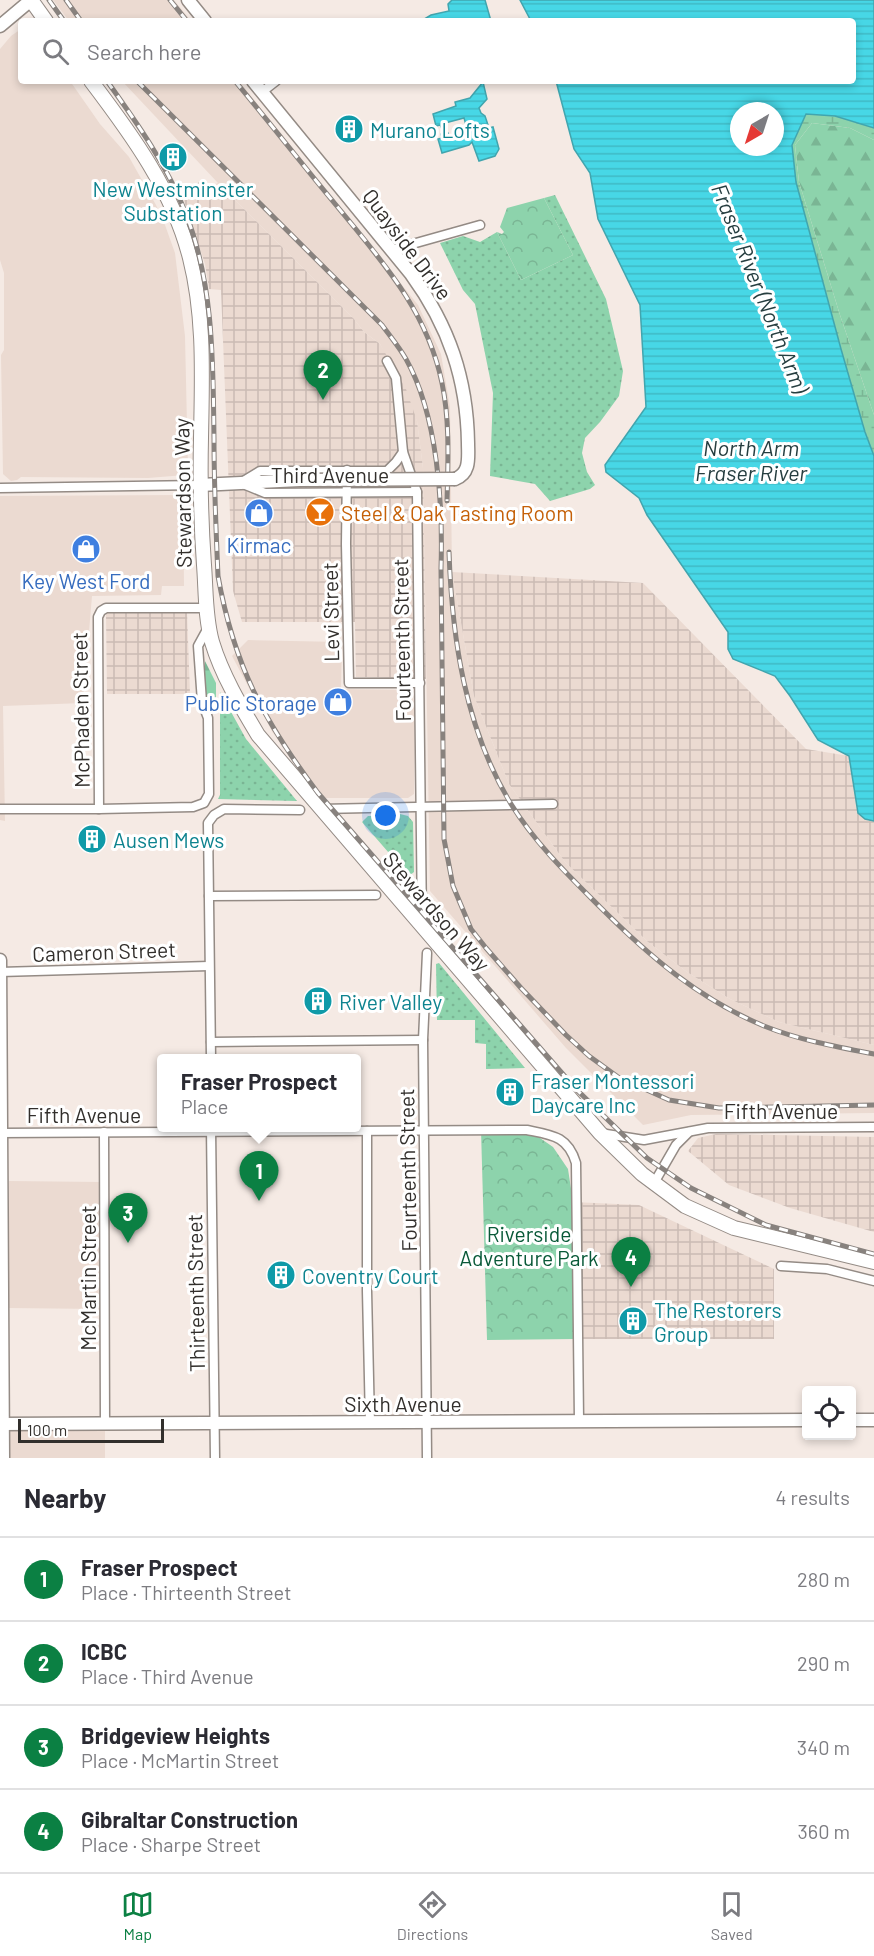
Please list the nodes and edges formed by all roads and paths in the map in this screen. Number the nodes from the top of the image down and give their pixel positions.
1 (31, 0) edge
2 (188, 0) edge
3 (44, 18) edge
4 (203, 18) edge
5 (0, 26) edge
6 (93, 84) edge
7 (255, 84) edge
8 (272, 84) edge
9 (262, 92) junction
10 (480, 225) dead end
11 (391, 250) junction
12 (387, 361) dead end
13 (403, 452) junction
14 (347, 470) junction
15 (240, 483) junction
16 (200, 485) junction
17 (0, 488) edge
18 (347, 492) junction
19 (417, 492) junction
20 (207, 608) junction
21 (209, 626) junction
22 (420, 684) junction
23 (553, 804) dead end
24 (419, 807) junction
25 (0, 809) edge
26 (99, 809) junction
27 (321, 809) junction
28 (300, 810) dead end
29 (376, 895) dead end
30 (209, 896) junction
31 (422, 924) junction
32 (427, 953) dead end
33 (0, 960) edge
34 (209, 966) junction
35 (0, 972) edge
36 (423, 1040) junction
37 (211, 1042) junction
38 (211, 1054) edge
39 (874, 1127) edge
40 (424, 1130) junction
41 (157, 1131) edge
42 (361, 1131) edge
43 (367, 1131) junction
44 (104, 1132) junction
45 (211, 1132) edge
46 (690, 1132) junction
47 (1, 1133) edge
48 (600, 1133) junction
49 (654, 1183) junction
50 (874, 1262) edge
51 (780, 1266) dead end
52 (874, 1281) edge
53 (579, 1420) junction
54 (802, 1420) edge
55 (856, 1420) edge
56 (874, 1420) edge
57 (214, 1422) junction
58 (370, 1423) junction
59 (427, 1423) junction
60 (105, 1424) junction
61 (2, 1425) edge
62 (3, 1458) edge
63 (215, 1458) edge
64 (428, 1458) edge

1 - 3 main road
1 - 5 street
2 - 4 street
6 - 16 main road, Stewardson Way
7 - 9 street, Quayside Drive
8 - 9 street
9 - 11 street, Quayside Drive
10 - 11 street
11 - 15 street, Quayside Drive, bridge
12 - 13 street, Fourteenth Street
13 - 14 street, Third Avenue
13 - 19 street, Fourteenth Street
14 - 15 street, Third Avenue
14 - 18 street, Levi Street
15 - 16 street, Quayside Drive
15 - 18 street, Third Avenue
16 - 17 street
16 - 20 main road, Stewardson Way
18 - 19 street, Third Avenue
18 - 22 street, Levi Street
19 - 22 street, Fourteenth Street
20 - 21 main road, Stewardson Way
20 - 26 street, McPhaden Street
21 - 26 street
21 - 27 main road, Stewardson Way
22 - 24 street, Fourteenth Street
23 - 24 street
24 - 27 street
24 - 31 street, Fourteenth Street
25 - 26 street
27 - 31 main road, Stewardson Way
28 - 30 street
29 - 30 street
30 - 34 street
31 - 48 main road, Stewardson Way
32 - 36 street, Fourteenth Street
33 - 35 street
34 - 35 street, Cameron Street
34 - 37 street
35 - 47 street
36 - 37 street
36 - 40 street, Fourteenth Street
37 - 38 street
39 - 46 street, Fifth Avenue
40 - 43 street, Fifth Avenue
40 - 53 street, Fifth Avenue
40 - 59 street, Fourteenth Street
41 - 44 street, Fifth Avenue
42 - 43 street, Fifth Avenue
43 - 58 street
44 - 47 street, Fifth Avenue
44 - 60 street, McMartin Street
45 - 57 street, Thirteenth Street
46 - 48 street, Fifth Avenue
46 - 49 street
47 - 61 street
48 - 49 main road, Stewardson Way
49 - 50 main road, Stewardson Way
51 - 52 street
53 - 54 street, Sixth Avenue
53 - 59 street, Sixth Avenue
55 - 56 street
57 - 58 street, Sixth Avenue
57 - 60 street, Sixth Avenue
57 - 63 street, Thirteenth Street
58 - 59 street, Sixth Avenue
59 - 64 street, Fourteenth Street
60 - 61 street, Sixth Avenue
61 - 62 street

